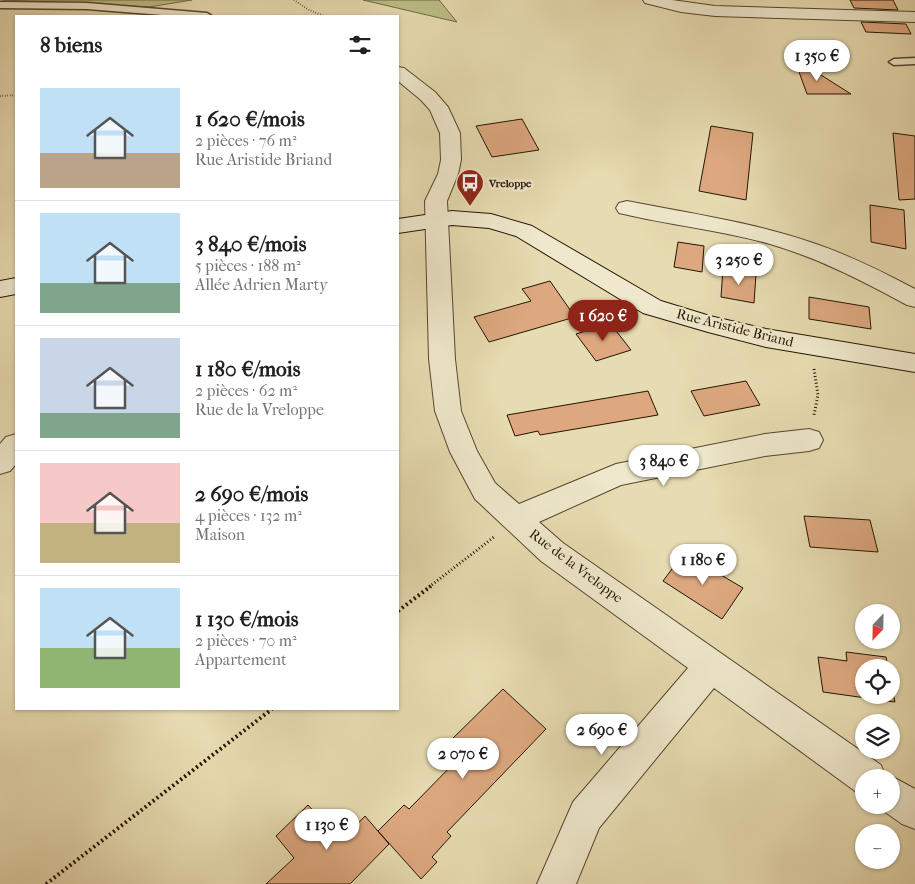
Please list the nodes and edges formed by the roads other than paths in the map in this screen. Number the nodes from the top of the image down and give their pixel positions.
1 (651, 0) edge
2 (0, 5) edge
3 (195, 15) edge
4 (915, 17) edge
5 (915, 61) edge
6 (894, 62) dead end
7 (399, 73) edge
8 (627, 208) dead end
9 (437, 220) junction
10 (399, 226) edge
11 (15, 286) edge
12 (0, 289) edge
13 (915, 299) edge
14 (915, 363) edge
15 (809, 440) road end
16 (15, 447) edge
17 (0, 463) edge
18 (516, 519) junction
19 (711, 666) junction
20 (855, 769) edge
21 (900, 800) edge
22 (915, 811) edge
23 (556, 884) edge

1 - 4 street
2 - 3 lane
5 - 6 lane
7 - 9 street, Rue de la Vreloppe
8 - 13 street
9 - 10 street, Rue Aristide Briand
9 - 14 street, Rue Aristide Briand
9 - 18 street, Rue de la Vreloppe
11 - 12 street
15 - 18 street
16 - 17 street
18 - 19 street, Rue de la Vreloppe
19 - 20 street, Rue de la Vreloppe
19 - 23 street
21 - 22 street

